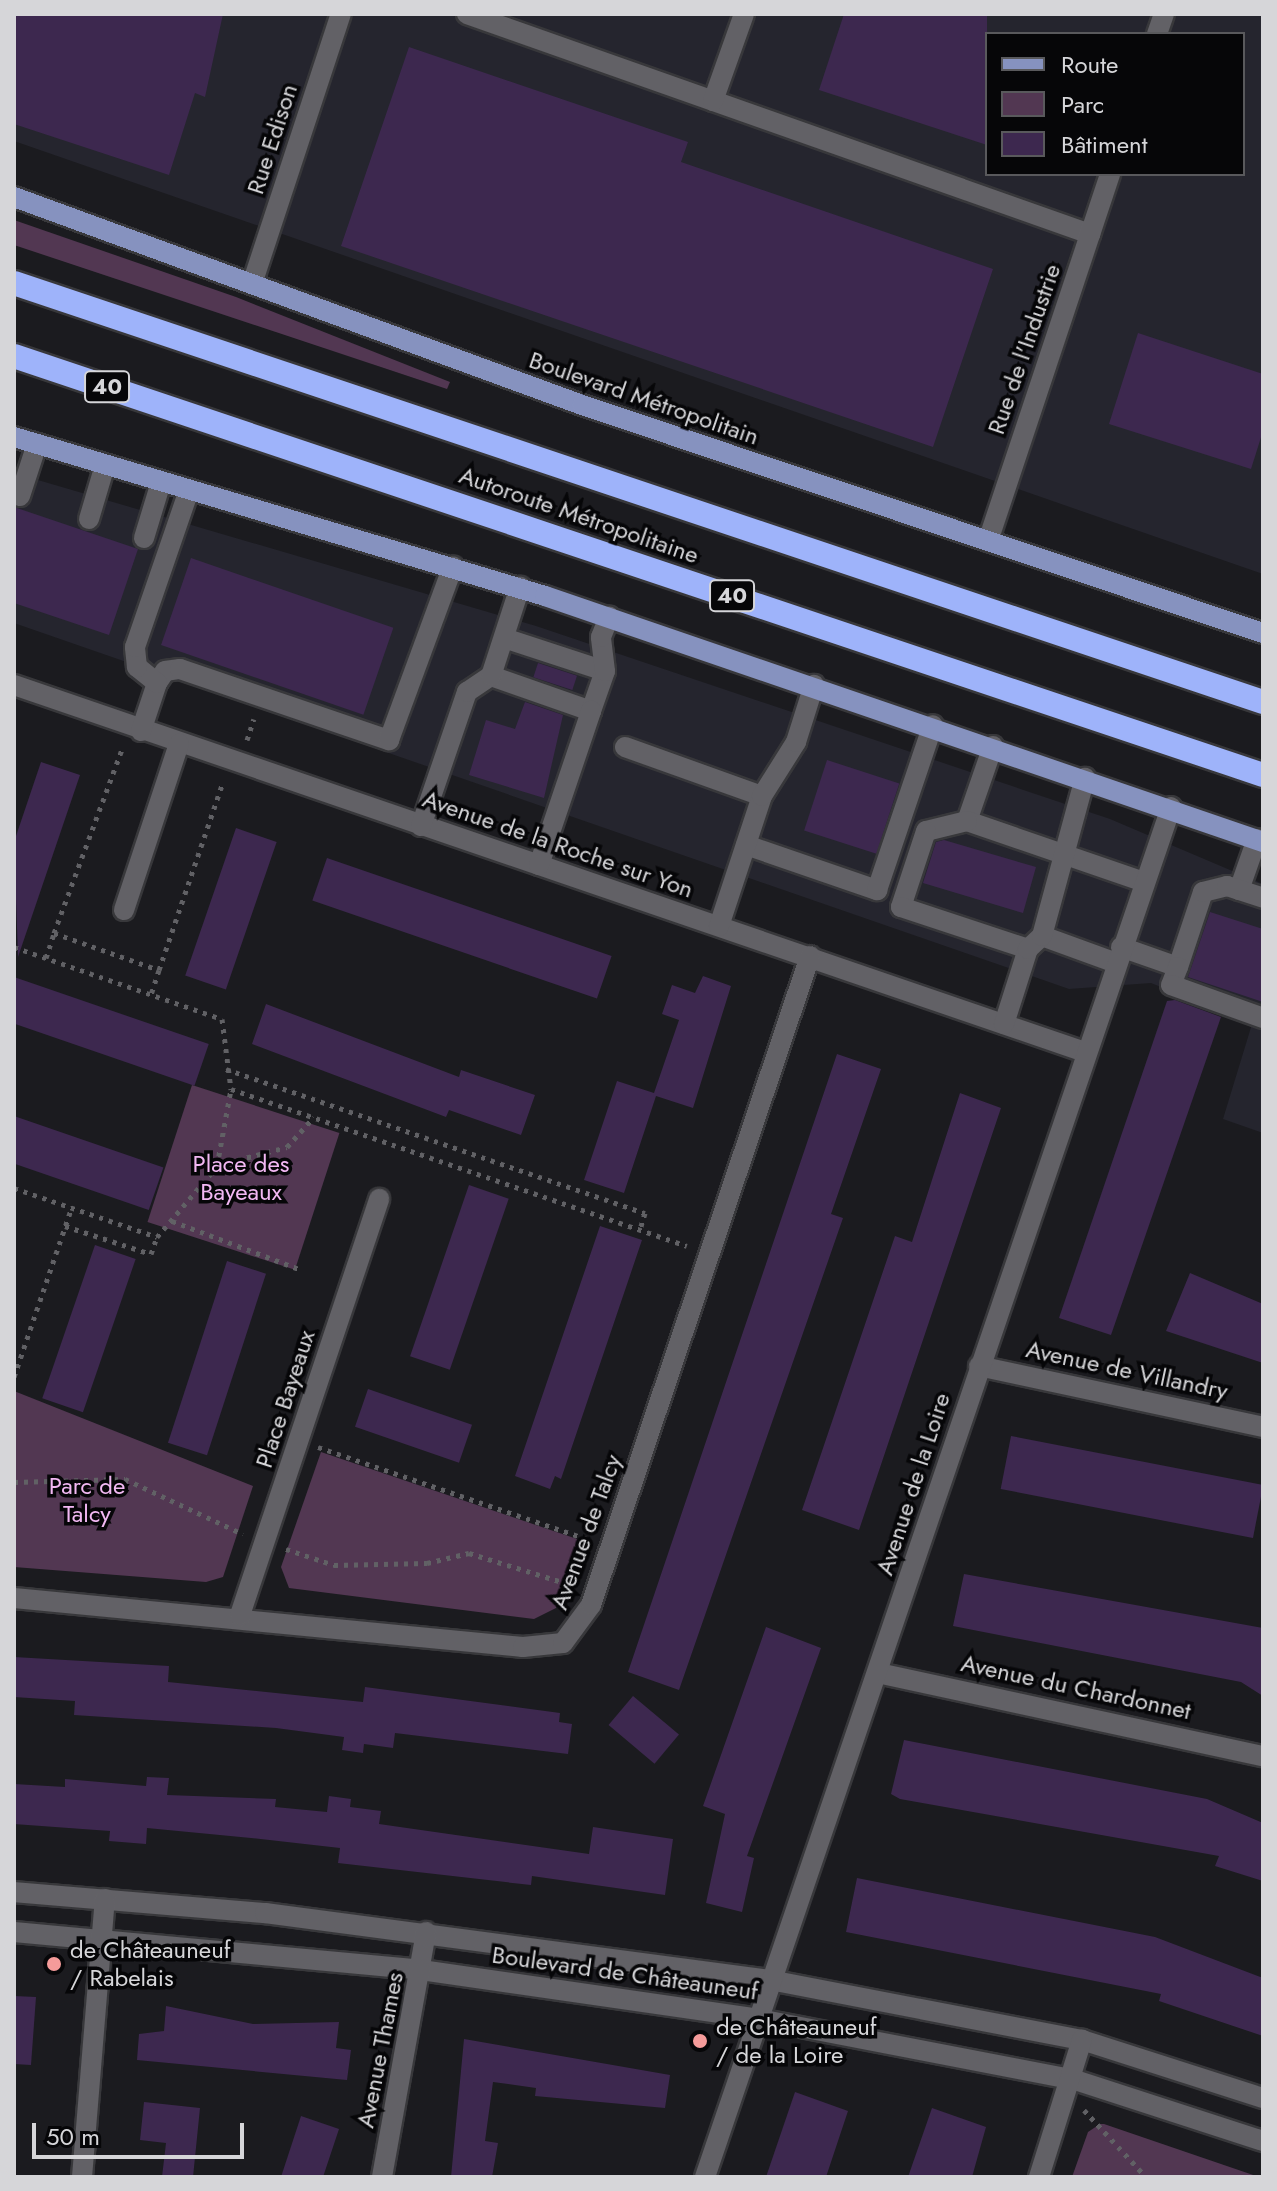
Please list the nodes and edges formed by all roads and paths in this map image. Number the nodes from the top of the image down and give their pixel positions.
1 (341, 14) edge
2 (467, 14) edge
3 (744, 14) edge
4 (713, 101) junction
5 (1109, 176) edge
6 (14, 197) edge
7 (1090, 234) junction
8 (253, 281) junction
9 (14, 283) edge
10 (14, 356) edge
11 (14, 437) edge
12 (37, 444) junction
13 (105, 465) junction
14 (161, 482) junction
15 (189, 490) junction
16 (20, 496) dead end
17 (89, 519) dead end
18 (144, 538) dead end
19 (988, 541) junction
20 (453, 566) junction
21 (520, 587) junction
22 (157, 591) junction
23 (178, 598) dead end
24 (609, 617) junction
25 (1263, 633) edge
26 (504, 638) junction
27 (605, 671) junction
28 (491, 676) junction
29 (157, 683) junction
30 (14, 685) edge
31 (814, 685) junction
32 (1263, 702) edge
33 (257, 711) dead end
34 (591, 711) junction
35 (933, 725) junction
36 (136, 728) junction
37 (247, 741) dead end
38 (179, 744) junction
39 (993, 746) junction
40 (625, 747) dead end
41 (230, 761) junction
42 (1263, 775) edge
43 (1085, 778) junction
44 (762, 796) junction
45 (1171, 807) junction
46 (967, 821) junction
47 (421, 826) junction
48 (1260, 841) edge
49 (746, 845) junction
50 (1068, 856) junction
51 (539, 865) junction
52 (1144, 882) junction
53 (1239, 890) junction
54 (1263, 898) edge
55 (124, 910) dead end
56 (719, 926) junction
57 (54, 933) junction
58 (1035, 942) junction
59 (14, 947) edge
60 (1118, 955) junction
61 (810, 956) junction
62 (46, 958) junction
63 (1178, 967) junction
64 (159, 970) junction
65 (151, 994) junction
66 (1263, 1018) edge
67 (1004, 1024) junction
68 (1085, 1052) junction
69 (226, 1069) junction
70 (231, 1089) junction
71 (314, 1117) junction
72 (217, 1167) junction
73 (14, 1188) edge
74 (379, 1199) dead end
75 (72, 1207) junction
76 (172, 1221) junction
77 (65, 1226) junction
78 (640, 1229) junction
79 (157, 1237) junction
80 (710, 1254) junction
81 (299, 1269) dead end
82 (979, 1366) junction
83 (14, 1377) edge
84 (1263, 1427) edge
85 (299, 1438) junction
86 (14, 1482) edge
87 (265, 1541) junction
88 (611, 1547) junction
89 (595, 1592) junction
90 (14, 1598) edge
91 (240, 1615) junction
92 (878, 1673) junction
93 (1263, 1756) edge
94 (14, 1892) edge
95 (105, 1899) junction
96 (14, 1932) edge
97 (426, 1932) junction
98 (102, 1938) junction
99 (421, 1970) junction
100 (770, 1980) junction
101 (759, 2019) junction
102 (1082, 2040) junction
103 (1070, 2086) junction
104 (1263, 2098) edge
105 (1263, 2141) edge
106 (82, 2177) edge
107 (382, 2177) edge
108 (705, 2177) edge
109 (1039, 2177) edge
110 (1146, 2177) edge

1 - 8 street, Rue Edison
2 - 4 street
3 - 4 street
4 - 7 street
5 - 7 street, Rue de l'Industrie
6 - 8 main road, Boulevard Métropolitain
7 - 19 street, Rue de l'Industrie
8 - 19 main road, Boulevard Métropolitain
9 - 32 highway, Autoroute Métropolitaine
10 - 42 highway, Autoroute Métropolitaine / 40
11 - 12 main road
12 - 13 main road
12 - 16 street
13 - 14 main road
13 - 17 street
14 - 15 main road
14 - 18 street
15 - 20 main road
15 - 22 street
19 - 25 main road, Boulevard Métropolitain
20 - 21 main road
20 - 29 street
21 - 24 main road
21 - 26 street
22 - 23 street
22 - 29 street
24 - 27 street
24 - 31 main road
26 - 27 street
26 - 28 street
27 - 34 street
28 - 34 street
28 - 47 street
29 - 36 street
30 - 36 street, Avenue de la Roche sur Yon
31 - 35 main road
31 - 44 street
33 - 37 path
34 - 51 street
35 - 39 main road
35 - 49 street
36 - 38 street, Avenue de la Roche sur Yon
36 - 57 path
38 - 41 street, Avenue de la Roche sur Yon
38 - 55 street
39 - 43 main road
39 - 46 street
40 - 44 street
41 - 47 street, Avenue de la Roche sur Yon
41 - 64 path
43 - 45 main road
43 - 50 street
44 - 49 street
45 - 48 main road
45 - 52 street, Avenue de la Loire
46 - 50 street
46 - 58 street
47 - 51 street, Avenue de la Roche sur Yon
48 - 53 street
49 - 56 street
50 - 52 street
50 - 58 street
51 - 56 street, Avenue de la Roche sur Yon
52 - 60 street, Avenue de la Loire
53 - 54 street
53 - 63 street
56 - 61 street, Avenue de la Roche sur Yon
57 - 62 path
57 - 64 path
58 - 60 street
58 - 67 street
59 - 62 path
60 - 63 street
60 - 68 street, Avenue de la Loire
61 - 67 street, Avenue de la Roche sur Yon
61 - 80 street, Avenue de Talcy
62 - 65 path
63 - 66 street
64 - 65 path
65 - 69 path
67 - 68 street, Avenue de la Roche sur Yon
68 - 82 street, Avenue de la Loire
69 - 70 path
69 - 78 path
70 - 71 path
70 - 72 path
71 - 72 path
71 - 78 path
72 - 76 path
73 - 75 path
74 - 85 street, Place Bayeaux
75 - 77 path
75 - 79 path
76 - 79 path
76 - 81 path
77 - 79 path
77 - 83 path
78 - 80 path
80 - 88 street, Avenue de Talcy
82 - 84 street, Avenue de Villandry
82 - 92 street, Avenue de la Loire
85 - 87 street, Place Bayeaux
85 - 88 path
86 - 87 path
87 - 89 path
87 - 91 street, Place Bayeaux
88 - 89 street, Avenue de Talcy
89 - 91 street, Avenue de Talcy
90 - 91 street, Avenue de Talcy
92 - 93 street, Avenue du Chardonnet
92 - 100 street, Avenue de la Loire
94 - 95 street, Boulevard de Châteauneuf
95 - 97 street, Boulevard de Châteauneuf
95 - 98 street
96 - 98 street, Boulevard de Châteauneuf
97 - 99 street, Avenue Thames
97 - 100 street, Boulevard de Châteauneuf
98 - 99 street, Boulevard de Châteauneuf
98 - 106 street
99 - 101 street, Boulevard de Châteauneuf
99 - 107 street, Avenue Thames
100 - 101 street, Avenue de la Loire
100 - 102 street, Boulevard de Châteauneuf
101 - 103 street, Boulevard de Châteauneuf
101 - 108 street, Avenue de la Loire
102 - 103 street
102 - 104 street, Boulevard de Châteauneuf
103 - 105 street, Boulevard de Châteauneuf
103 - 109 street
103 - 110 path

